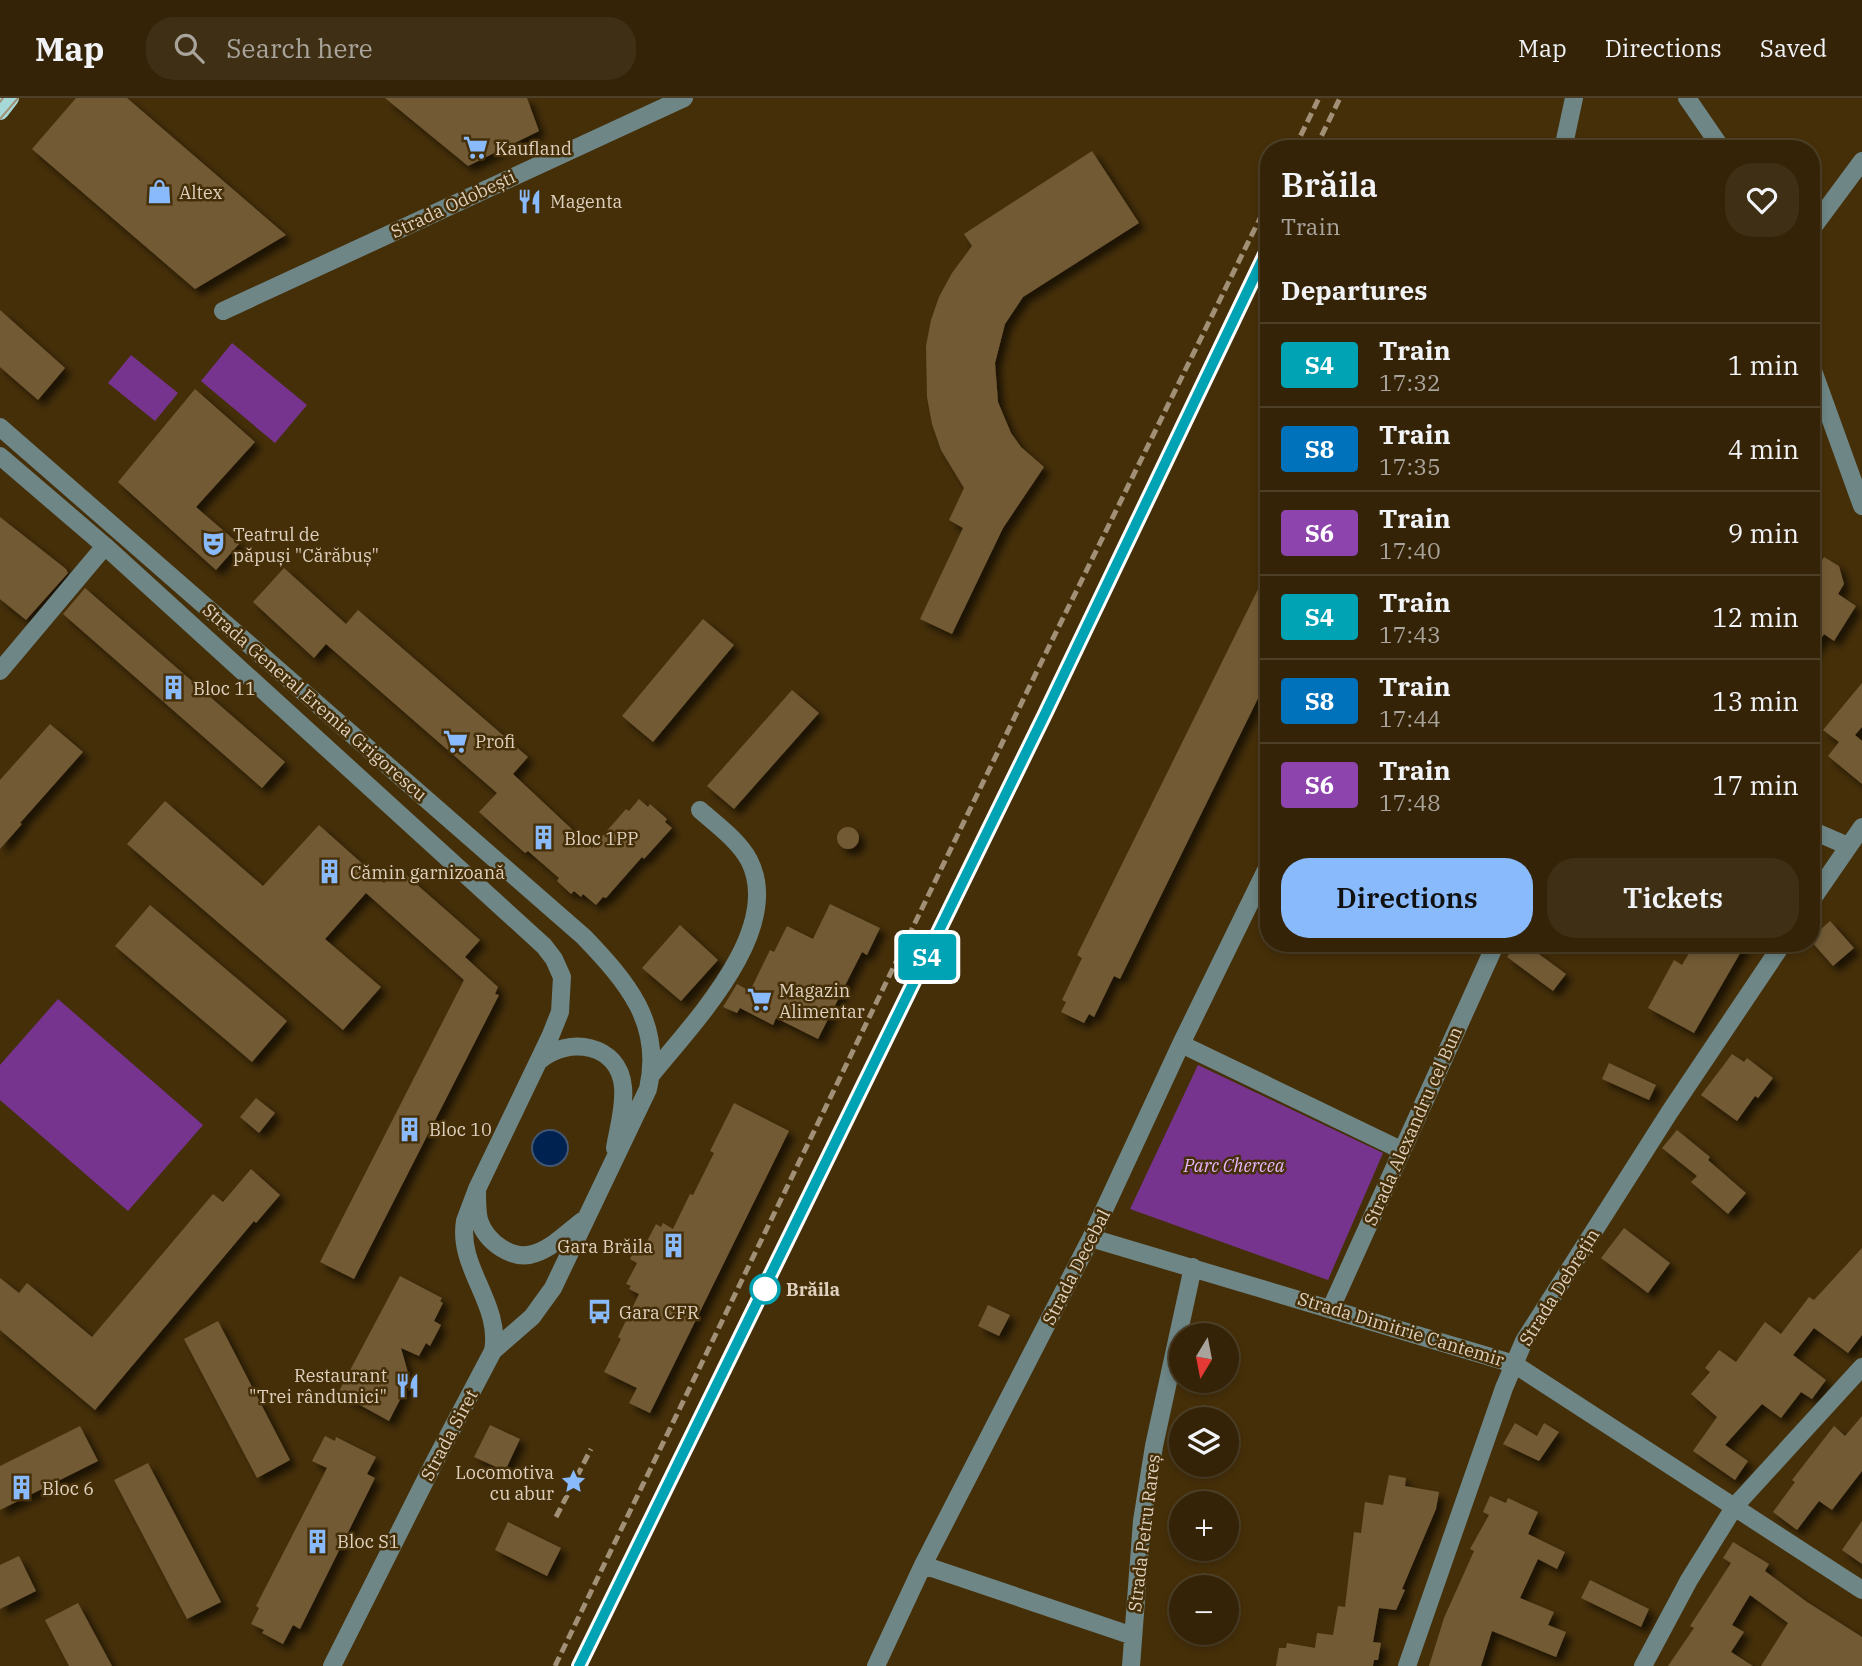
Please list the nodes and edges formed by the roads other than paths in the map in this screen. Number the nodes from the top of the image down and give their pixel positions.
1 (10, 98) edge
2 (684, 98) edge
3 (1574, 98) edge
4 (1687, 98) edge
5 (0, 111) edge
6 (1565, 140) edge
7 (1716, 140) edge
8 (1862, 161) edge
9 (1820, 218) edge
10 (223, 312) dead end
11 (1820, 390) edge
12 (0, 427) edge
13 (0, 456) edge
14 (1862, 506) edge
15 (105, 546) junction
16 (0, 671) edge
17 (700, 810) dead end
18 (1862, 827) edge
19 (1820, 834) edge
20 (1848, 846) junction
21 (1260, 882) edge
22 (1820, 888) edge
23 (1492, 952) edge
24 (1777, 952) edge
25 (624, 982) joint
26 (1181, 1044) junction
27 (537, 1064) junction
28 (652, 1074) junction
29 (1401, 1150) junction
30 (612, 1166) junction
31 (478, 1189) junction
32 (586, 1218) junction
33 (1091, 1238) junction
34 (1193, 1267) junction
35 (1331, 1308) junction
36 (493, 1351) junction
37 (1514, 1364) junction
38 (1862, 1367) edge
39 (1735, 1506) junction
40 (923, 1565) junction
41 (1862, 1590) edge
42 (1133, 1636) junction
43 (332, 1666) edge
44 (876, 1666) edge
45 (1131, 1666) edge
46 (1407, 1666) edge
47 (1643, 1666) edge

1 - 5 main road
2 - 10 street, Strada Odobești
3 - 6 street
4 - 7 street
8 - 9 street
11 - 14 street
12 - 25 street, Strada General Eremia Grigorescu
13 - 15 street, Strada General Eremia Grigorescu
15 - 16 street
15 - 27 street, Strada General Eremia Grigorescu
17 - 28 street
18 - 20 street
19 - 20 street
20 - 22 street
21 - 26 street, Strada Decebal
23 - 29 street, Strada Alexandru cel Bun
24 - 37 street, Strada Debrețin
25 - 28 street, Strada Siret
26 - 29 street
26 - 33 street, Strada Decebal
27 - 30 street, Strada Siret
27 - 31 street, Strada General Eremia Grigorescu
28 - 30 street, Strada Siret
29 - 35 street, Strada Alexandru cel Bun
30 - 32 street, Strada Siret
31 - 32 street, Strada Siret
31 - 36 street, Strada General Eremia Grigorescu
32 - 36 street, Strada Siret
33 - 34 street, Strada Dimitrie Cantemir
33 - 40 street, Strada Decebal
34 - 35 street, Strada Dimitrie Cantemir
34 - 42 street, Strada Petru Rareș
35 - 37 street, Strada Dimitrie Cantemir
36 - 43 street, Strada Siret
37 - 39 street, Strada Dimitrie Cantemir
37 - 46 street, Strada Debrețin
38 - 39 street
39 - 41 street, Strada Dimitrie Cantemir
39 - 47 street
40 - 42 street, Strada Petru Rareș
40 - 44 street, Strada Decebal
42 - 45 street, Strada Petru Rareș

